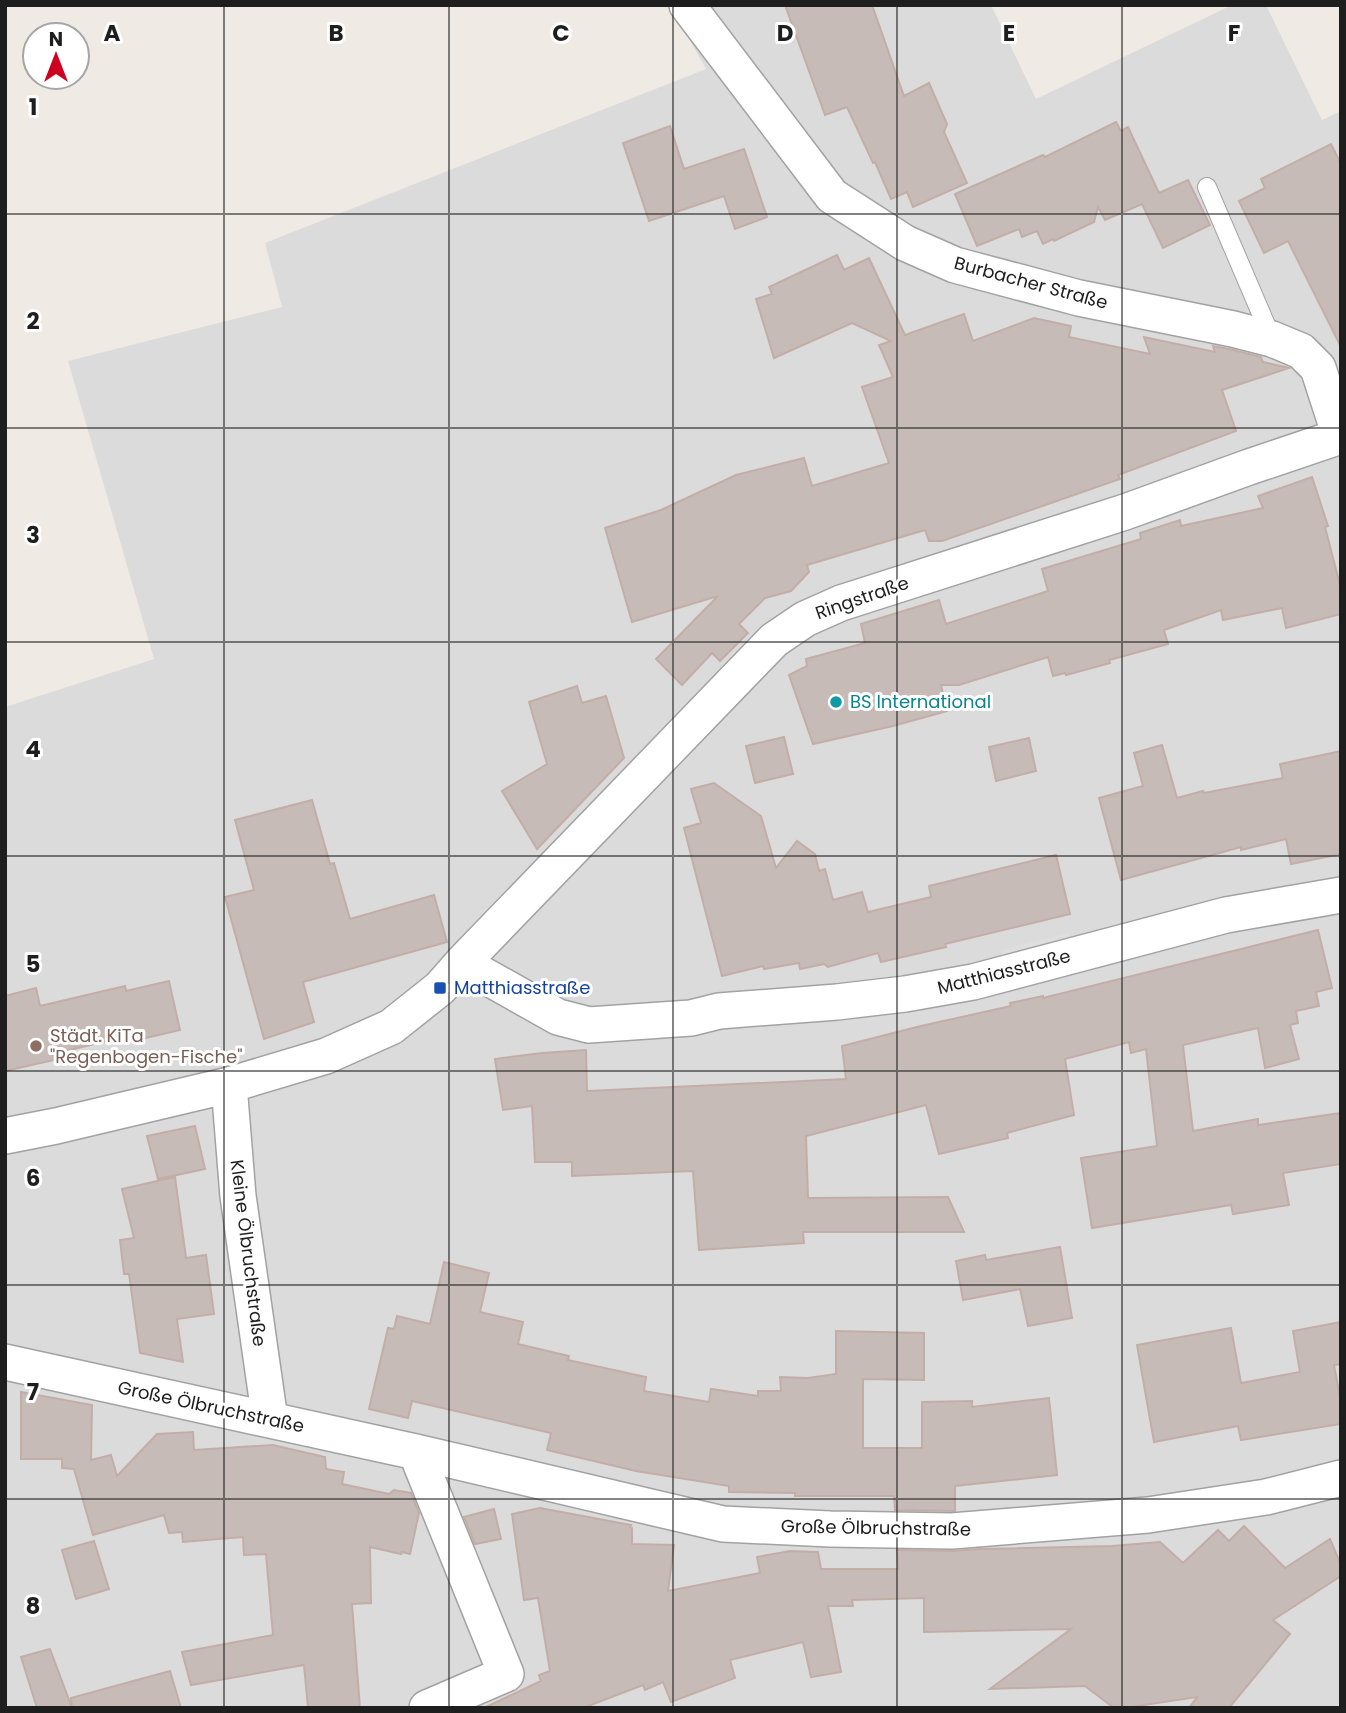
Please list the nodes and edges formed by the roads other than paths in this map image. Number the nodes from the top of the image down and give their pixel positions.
1 (687, 5) edge
2 (1207, 187) dead end
3 (1272, 339) junction
4 (1340, 436) edge
5 (1341, 895) edge
6 (461, 963) junction
7 (229, 1085) junction
8 (5, 1136) edge
9 (5, 1362) edge
10 (270, 1420) junction
11 (416, 1452) junction
12 (1341, 1478) edge
13 (426, 1708) edge

1 - 3 street, Burbacher Straße
2 - 3 lane
3 - 4 street, Burbacher Straße
4 - 6 street, Ringstraße
5 - 6 street, Matthiasstraße
6 - 7 street
7 - 8 street
7 - 10 street, Kleine Ölbruchstraße
9 - 10 street, Große Ölbruchstraße
10 - 11 street, Große Ölbruchstraße
11 - 12 street, Große Ölbruchstraße
11 - 13 street

